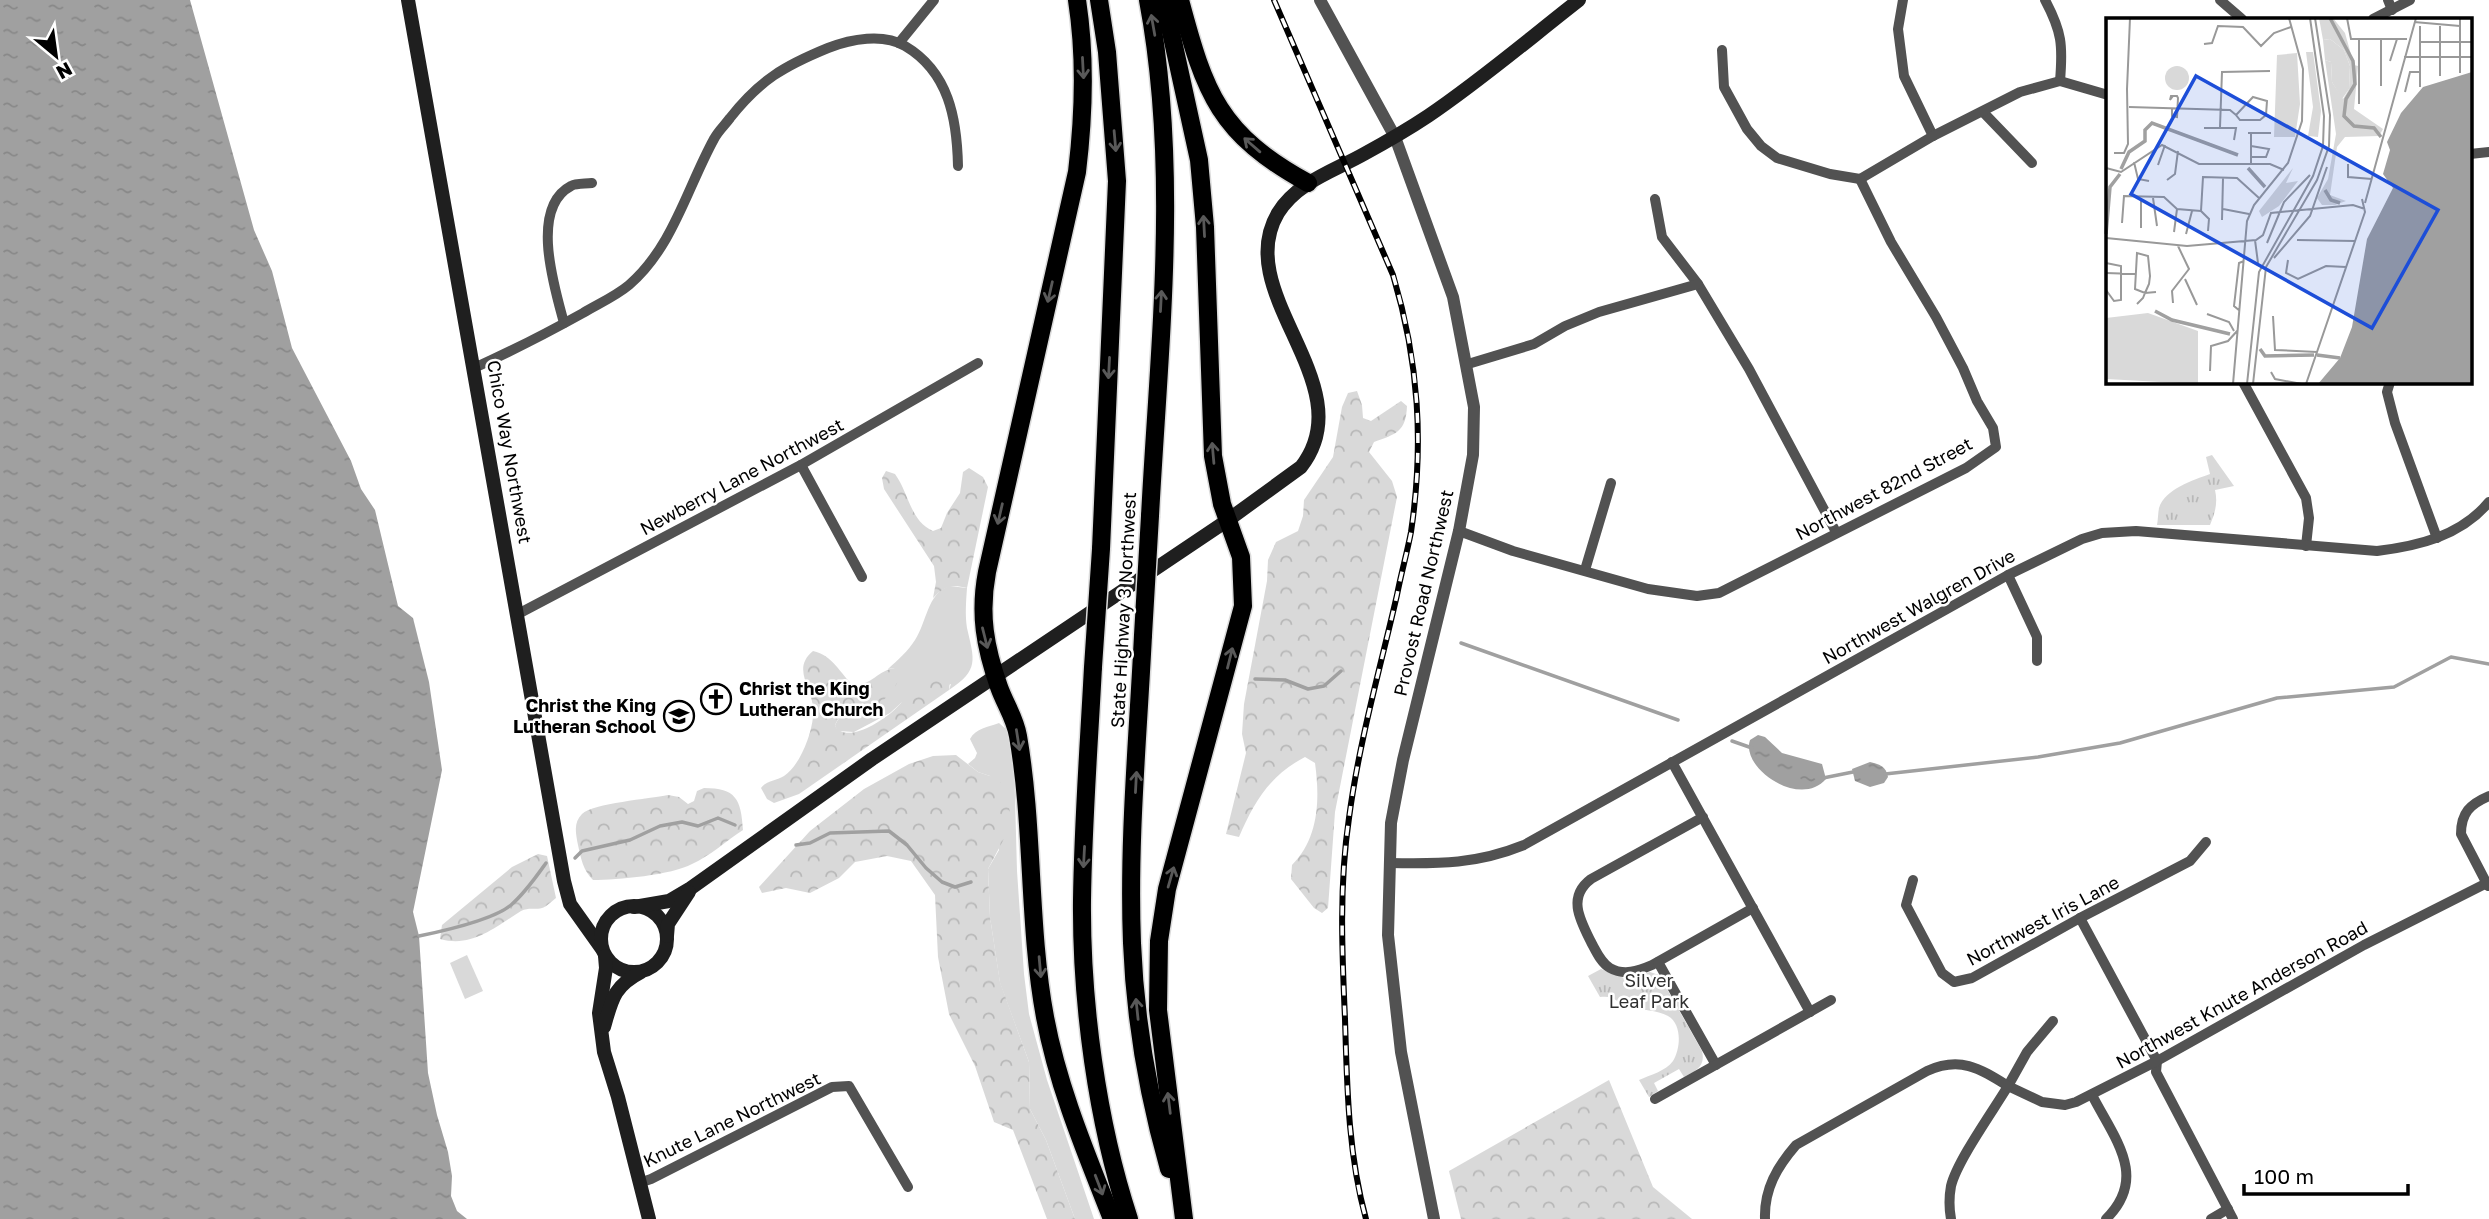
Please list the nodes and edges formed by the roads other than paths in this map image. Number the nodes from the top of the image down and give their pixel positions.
1 (408, 0) edge
2 (934, 0) edge
3 (1077, 0) edge
4 (1099, 0) edge
5 (1148, 0) edge
6 (1164, 0) edge
7 (1180, 0) edge
8 (1321, 0) edge
9 (1579, 0) edge
10 (1903, 0) edge
11 (2045, 0) edge
12 (2220, 0) edge
13 (2410, 0) edge
14 (2390, 5) edge
15 (2241, 18) edge
16 (2374, 18) edge
17 (899, 43) junction
18 (1722, 50) dead end
19 (2060, 81) junction
20 (2106, 94) edge
21 (1983, 112) junction
22 (1934, 136) junction
23 (1395, 137) junction
24 (2032, 163) dead end
25 (958, 166) dead end
26 (1860, 178) junction
27 (592, 183) dead end
28 (1308, 183) junction
29 (1655, 199) dead end
30 (1698, 284) junction
31 (565, 323) junction
32 (978, 363) dead end
33 (1468, 364) junction
34 (474, 368) junction
35 (2244, 383) edge
36 (2390, 383) edge
37 (801, 465) junction
38 (1611, 483) dead end
39 (2489, 502) edge
40 (2485, 514) edge
41 (1228, 520) junction
42 (1459, 531) junction
43 (1836, 532) junction
44 (2437, 538) junction
45 (2306, 546) junction
46 (1585, 570) junction
47 (2008, 575) junction
48 (862, 578) dead end
49 (518, 614) junction
50 (2036, 662) dead end
51 (995, 676) junction
52 (1672, 762) junction
53 (2489, 796) edge
54 (1703, 817) junction
55 (2206, 842) dead end
56 (1390, 863) junction
57 (1913, 880) dead end
58 (2488, 884) edge
59 (691, 888) junction
60 (634, 907) junction
61 (1753, 908) junction
62 (574, 910) junction
63 (617, 911) junction
64 (2080, 918) junction
65 (667, 941) junction
66 (604, 952) junction
67 (1658, 962) junction
68 (642, 971) junction
69 (1831, 1000) dead end
70 (1810, 1012) junction
71 (2053, 1021) dead end
72 (602, 1035) junction
73 (2157, 1061) junction
74 (1716, 1065) junction
75 (2007, 1086) junction
76 (2092, 1095) junction
77 (1655, 1099) dead end
78 (639, 1183) junction
79 (908, 1187) dead end
80 (2228, 1209) junction
81 (649, 1219) edge
82 (1112, 1219) edge
83 (1129, 1219) edge
84 (1183, 1219) edge
85 (1434, 1219) edge
86 (1765, 1219) edge
87 (1951, 1219) edge
88 (2106, 1219) edge
89 (2211, 1219) edge
90 (2233, 1219) edge

1 - 34 main road, Chico Way Northwest
2 - 17 street
3 -> 51 highway
4 -> 83 highway, State Highway 3 Northwest, bridge
84 -> 5 highway, State Highway 3 Northwest, bridge
41 -> 6 highway
28 -> 7 highway
8 - 23 street, Provost Road Northwest
9 - 23 main road
10 - 22 street
11 - 19 street
12 - 15 street
13 - 14 street
14 - 16 street
17 - 25 street
17 - 31 street
18 - 26 street
19 - 20 street
19 - 21 street
21 - 22 street
21 - 24 street
22 - 26 street
23 - 28 main road
23 - 33 street, Provost Road Northwest
26 - 43 street, Northwest 82nd Street
27 - 31 street
28 - 41 main road
29 - 30 street
30 - 33 street
30 - 43 street
31 - 34 street
32 - 37 street, Newberry Lane Northwest
33 - 42 street, Provost Road Northwest
34 - 49 main road, Chico Way Northwest
35 - 45 street
36 - 44 street
37 - 48 street
37 - 49 street, Newberry Lane Northwest
38 - 46 street
39 - 40 street, Northwest Walgren Drive
40 - 44 street, Northwest Walgren Drive
41 - 51 main road
84 -> 41 highway
42 - 46 street, Northwest 82nd Street
42 - 56 street, Provost Road Northwest
43 - 46 street, Northwest 82nd Street
44 - 45 street, Northwest Walgren Drive
45 - 47 street, Northwest Walgren Drive
47 - 50 street
47 - 52 street, Northwest Walgren Drive
49 - 62 main road, Chico Way Northwest
51 - 59 main road
51 -> 82 highway
52 - 54 street
52 - 56 street, Northwest Walgren Drive
53 - 58 street
54 - 61 street
54 - 67 street
55 - 64 street, Northwest Iris Lane
56 - 85 street, Provost Road Northwest
57 - 64 street, Northwest Iris Lane
58 - 73 street, Northwest Knute Anderson Road
59 - 60 main road
59 - 65 main road
60 - 63 main road
60 - 65 main road
61 - 67 street
61 - 70 street
62 - 63 main road
62 - 66 main road, Chico Way Northwest
63 - 66 main road
64 - 73 street
65 - 68 main road
66 - 68 main road
66 - 72 main road
67 - 74 street
68 - 72 main road
69 - 70 street
70 - 74 street
71 - 75 street
72 - 78 main road
73 - 76 street, Northwest Knute Anderson Road
73 - 80 street
74 - 77 street
75 - 76 street, Northwest Knute Anderson Road
75 - 86 street, Northwest Knute Anderson Road
75 - 87 street
76 - 88 street
78 - 79 street, Knute Lane Northwest
78 - 81 main road
80 - 89 street
80 - 90 street

